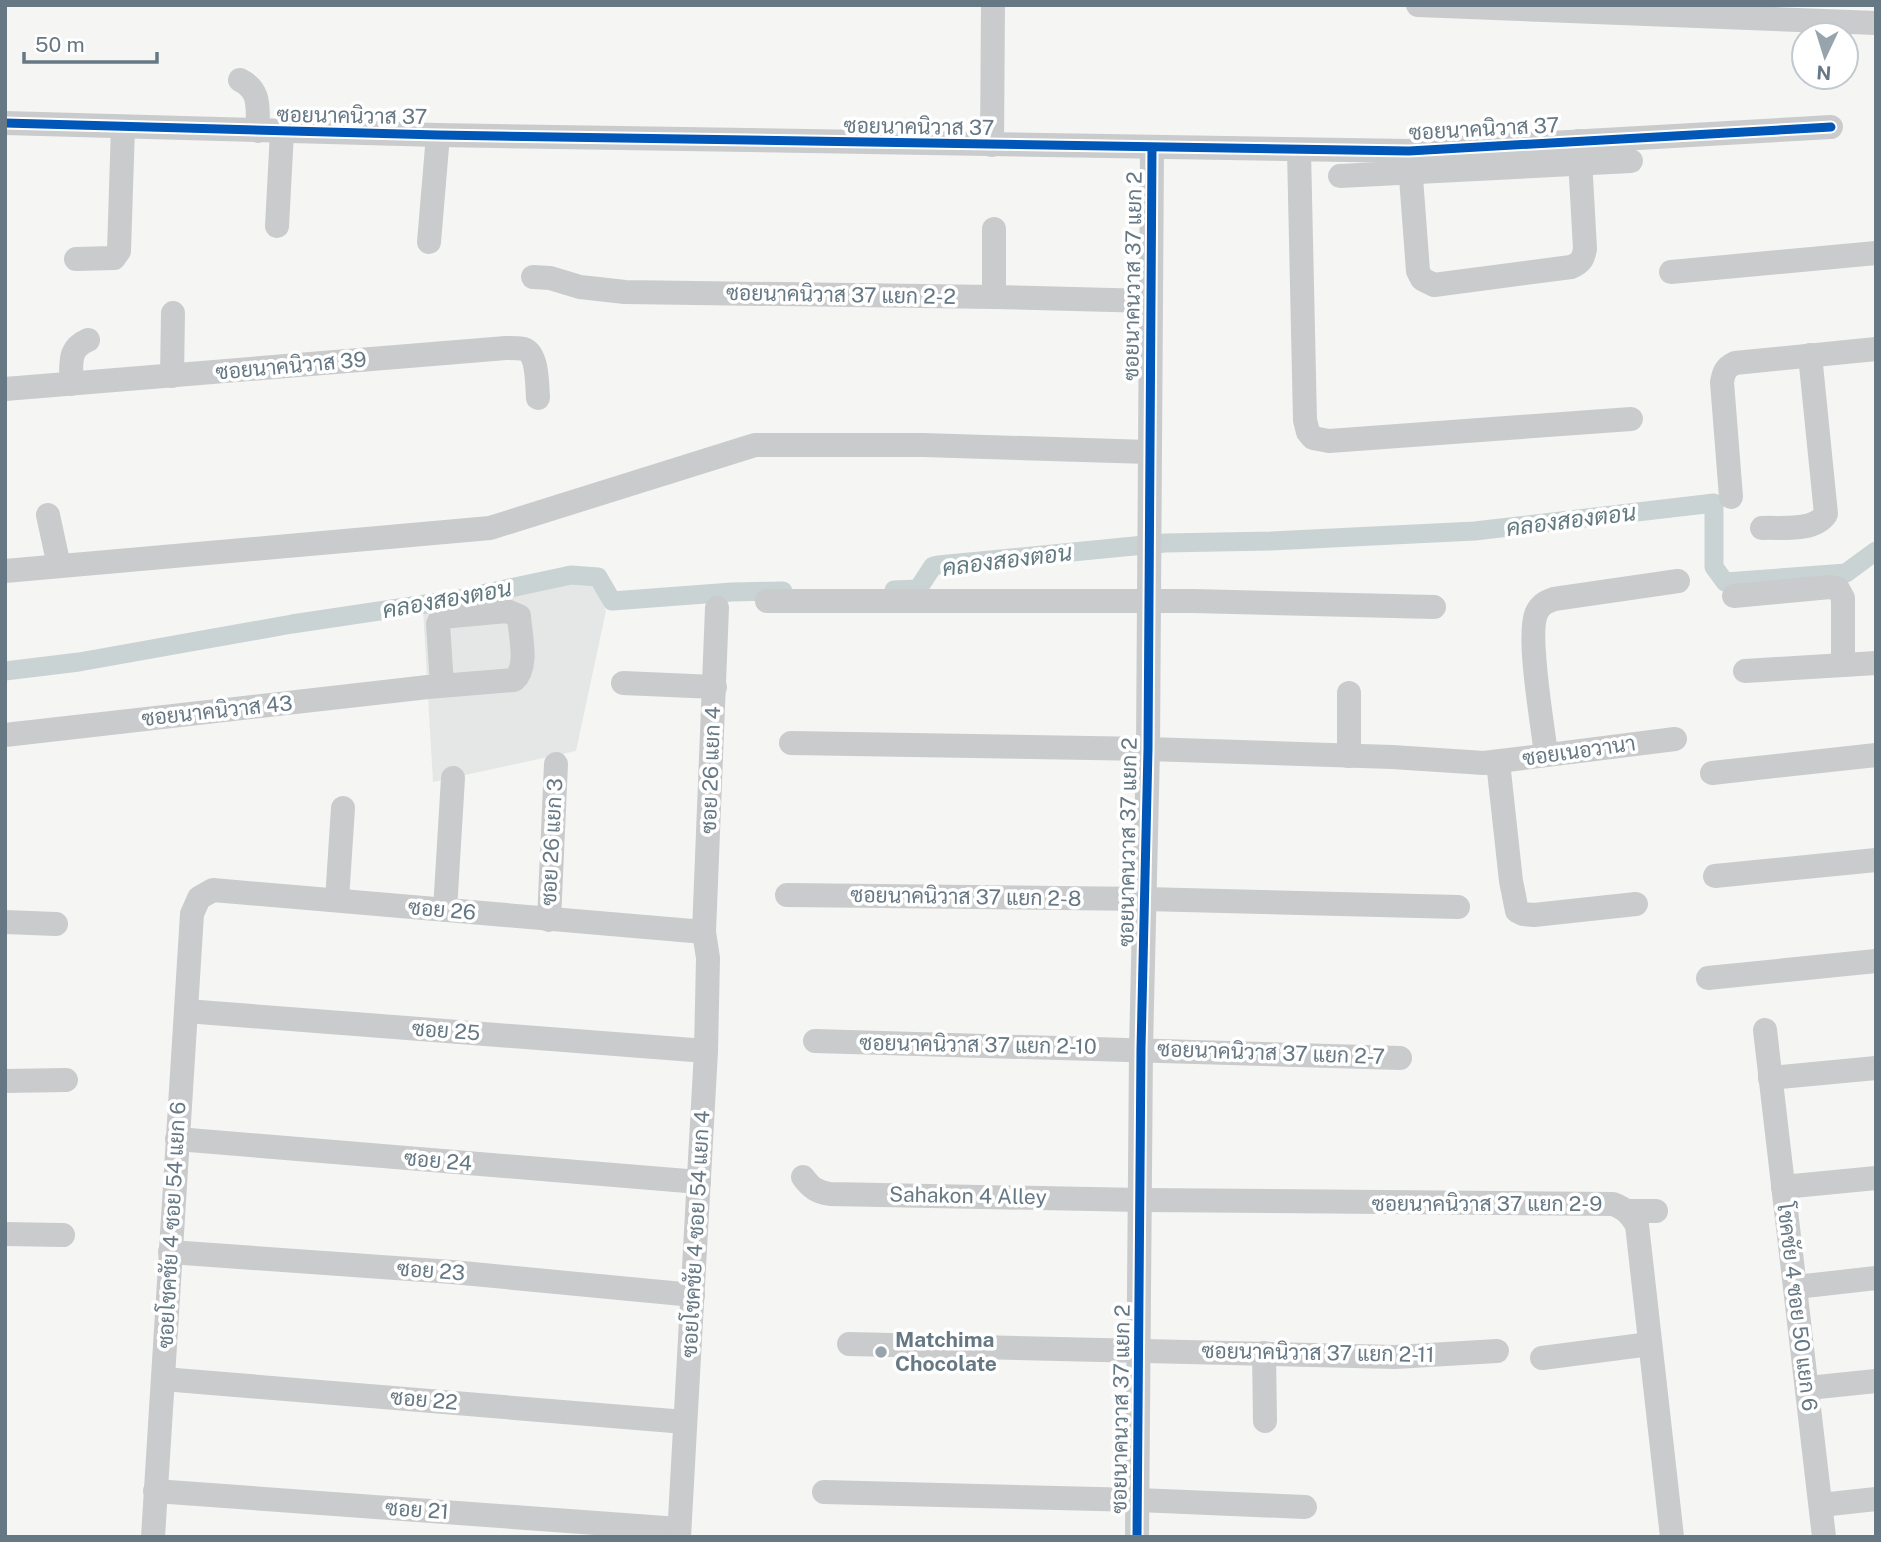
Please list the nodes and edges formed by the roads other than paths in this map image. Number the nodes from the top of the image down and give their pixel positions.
1 (993, 5) edge
2 (1418, 5) edge
3 (1876, 23) edge
4 (240, 79) dead end
5 (5, 123) edge
6 (123, 127) junction
7 (1831, 127) dead end
8 (270, 132) junction
9 (438, 135) junction
10 (992, 145) junction
11 (1152, 149) junction
12 (1299, 151) junction
13 (1580, 153) junction
14 (1631, 160) dead end
15 (1409, 162) junction
16 (1340, 176) dead end
17 (277, 226) dead end
18 (994, 229) dead end
19 (429, 242) dead end
20 (1876, 253) edge
21 (76, 259) dead end
22 (1671, 272) dead end
23 (533, 276) dead end
24 (994, 297) junction
25 (1150, 301) junction
26 (173, 313) dead end
27 (88, 340) dead end
28 (1876, 349) edge
29 (1810, 355) junction
30 (172, 376) junction
31 (71, 384) junction
32 (5, 389) edge
33 (538, 398) dead end
34 (1631, 419) dead end
35 (1149, 452) junction
36 (1731, 497) dead end
37 (48, 515) dead end
38 (1762, 527) dead end
39 (59, 566) junction
40 (5, 571) edge
41 (1678, 582) dead end
42 (1734, 596) dead end
43 (767, 601) dead end
44 (1150, 602) junction
45 (1434, 607) dead end
46 (717, 608) dead end
47 (1876, 663) edge
48 (1843, 665) junction
49 (1745, 671) dead end
50 (623, 683) dead end
51 (435, 686) dead end
52 (715, 687) junction
53 (1349, 693) dead end
54 (5, 735) edge
55 (1675, 738) dead end
56 (791, 743) dead end
57 (1148, 749) junction
58 (1546, 754) junction
59 (1349, 755) junction
60 (1876, 755) edge
61 (1491, 762) junction
62 (556, 764) dead end
63 (1712, 773) dead end
64 (453, 778) dead end
65 (343, 808) dead end
66 (1876, 860) edge
67 (1715, 876) dead end
68 (787, 895) dead end
69 (1145, 899) junction
70 (337, 900) junction
71 (1636, 904) dead end
72 (1458, 907) dead end
73 (445, 910) junction
74 (192, 914) joint
75 (548, 920) junction
76 (5, 922) edge
77 (56, 924) dead end
78 (704, 932) junction
79 (1876, 961) edge
80 (1708, 978) dead end
81 (186, 1011) junction
82 (1765, 1030) dead end
83 (815, 1041) dead end
84 (1141, 1049) junction
85 (706, 1051) junction
86 (1400, 1058) dead end
87 (1876, 1068) edge
88 (1770, 1078) junction
89 (66, 1080) dead end
90 (5, 1081) edge
91 (177, 1139) junction
92 (803, 1177) dead end
93 (1876, 1178) edge
94 (699, 1182) junction
95 (1783, 1187) junction
96 (1140, 1200) junction
97 (1628, 1211) junction
98 (1656, 1211) dead end
99 (5, 1234) edge
100 (63, 1235) dead end
101 (170, 1252) junction
102 (1876, 1278) edge
103 (1796, 1287) junction
104 (692, 1295) junction
105 (849, 1343) dead end
106 (1650, 1344) junction
107 (1139, 1350) junction
108 (1497, 1351) dead end
109 (1264, 1353) junction
110 (1542, 1359) dead end
111 (163, 1379) junction
112 (1876, 1381) edge
113 (1808, 1388) junction
114 (685, 1422) junction
115 (1265, 1422) dead end
116 (155, 1492) junction
117 (824, 1492) dead end
118 (1876, 1499) edge
119 (1138, 1500) junction
120 (1821, 1504) junction
121 (1305, 1507) dead end
122 (679, 1533) edge
123 (153, 1537) edge
124 (1137, 1537) edge
125 (1672, 1537) edge
126 (1825, 1537) edge

1 - 10 street
2 - 3 street
4 - 8 street
5 - 6 street, ซอยนาคนิวาส 37
6 - 8 street, ซอยนาคนิวาส 37
6 - 21 street
7 - 13 street, ซอยนาคนิวาส 37
8 - 9 street, ซอยนาคนิวาส 37
8 - 17 street
9 - 10 street, ซอยนาคนิวาส 37
9 - 19 street
10 - 11 street, ซอยนาคนิวาส 37
11 - 12 street, ซอยนาคนิวาส 37
11 - 25 street, ซอยนาคนวาส 37 แยก 2
12 - 15 street, ซอยนาคนิวาส 37
12 - 34 street
13 - 14 street
13 - 15 street, ซอยนาคนิวาส 37
13 - 15 street
15 - 16 street
18 - 24 street
20 - 22 street
23 - 24 street, ซอยนาคนิวาส 37 แยก 2-2
24 - 25 street, ซอยนาคนิวาส 37 แยก 2-2
25 - 35 street, ซอยนาคนวาส 37 แยก 2
26 - 30 street
27 - 31 street
28 - 29 street
29 - 36 street
29 - 38 street
30 - 31 street, ซอยนาคนิวาส 39
30 - 33 street, ซอยนาคนิวาส 39
31 - 32 street, ซอยนาคนิวาส 39
35 - 39 street
35 - 44 street, ซอยนาคนวาส 37 แยก 2
37 - 39 street
39 - 40 street
41 - 58 street
42 - 48 street
43 - 44 street
44 - 45 street
44 - 57 street, ซอยนาคนวาส 37 แยก 2
46 - 52 street, ซอย 26 แยก 4
47 - 48 street
48 - 49 street
50 - 52 street
51 - 54 street, ซอยนาคนิวาส 43
52 - 78 street, ซอย 26 แยก 4
53 - 59 street
55 - 58 street, ซอยเนอวานา
56 - 57 street, ซอยเนอวานา
57 - 59 street, ซอยเนอวานา
57 - 69 street, ซอยนาคนวาส 37 แยก 2
58 - 61 street, ซอยเนอวานา
59 - 61 street, ซอยเนอวานา
60 - 63 street
61 - 71 street
62 - 75 street, ซอย 26 แยก 3
64 - 73 street
65 - 70 street
66 - 67 street
68 - 69 street, ซอยนาคนิวาส 37 แยก 2-8
69 - 72 street, ซอยนาคนิวาส 37 แยก 2-8
69 - 84 street, ซอยนาคนวาส 37 แยก 2
70 - 73 street, ซอย 26
70 - 74 street, ซอย 26
73 - 75 street, ซอย 26
74 - 81 street, ซอยโชคชัย 4 ซอย 54 แยก 6
75 - 78 street, ซอย 26
76 - 77 street
78 - 85 street, ซอยโชคชัย 4 ซอย 54 แยก 4
79 - 80 street
81 - 85 street, ซอย 25
81 - 91 street, ซอยโชคชัย 4 ซอย 54 แยก 6
82 - 88 street, โชคชัย 4 ซอย 50 แยก 6
83 - 84 street, ซอยนาคนิวาส 37 แยก 2-10
84 - 86 street, ซอยนาคนิวาส 37 แยก 2-7
84 - 96 street, ซอยนาคนวาส 37 แยก 2
85 - 94 street, ซอยโชคชัย 4 ซอย 54 แยก 4
87 - 88 street
88 - 95 street, โชคชัย 4 ซอย 50 แยก 6
89 - 90 street
91 - 94 street, ซอย 24
91 - 101 street, ซอยโชคชัย 4 ซอย 54 แยก 6
92 - 96 street, Sahakon 4 Alley
93 - 95 street
94 - 104 street, ซอยโชคชัย 4 ซอย 54 แยก 4
95 - 103 street, โชคชัย 4 ซอย 50 แยก 6
96 - 97 street, ซอยนาคนิวาส 37 แยก 2-9
96 - 107 street, ซอยนาคนวาส 37 แยก 2
97 - 98 street
97 - 106 street, ซอยนาคนิวาส 37 แยก 2-9
99 - 100 street
101 - 104 street, ซอย 23
101 - 111 street, ซอยโชคชัย 4 ซอย 54 แยก 6
102 - 103 street
103 - 113 street, โชคชัย 4 ซอย 50 แยก 6
104 - 114 street, ซอยโชคชัย 4 ซอย 54 แยก 4
105 - 107 street
106 - 110 street
106 - 125 street, ซอยนาคนิวาส 37 แยก 2-9
107 - 109 street, ซอยนาคนิวาส 37 แยก 2-11
107 - 119 street, ซอยนาคนวาส 37 แยก 2
108 - 109 street, ซอยนาคนิวาส 37 แยก 2-11
109 - 115 street
111 - 114 street, ซอย 22
111 - 116 street, ซอยโชคชัย 4 ซอย 54 แยก 6
112 - 113 street
113 - 120 street, โชคชัย 4 ซอย 50 แยก 6
114 - 122 street, ซอยโชคชัย 4 ซอย 54 แยก 4
116 - 122 street, ซอย 21
116 - 123 street, ซอยโชคชัย 4 ซอย 54 แยก 6
117 - 119 street
118 - 120 street
119 - 121 street
119 - 124 street, ซอยนาคนวาส 37 แยก 2
120 - 126 street, โชคชัย 4 ซอย 50 แยก 6

